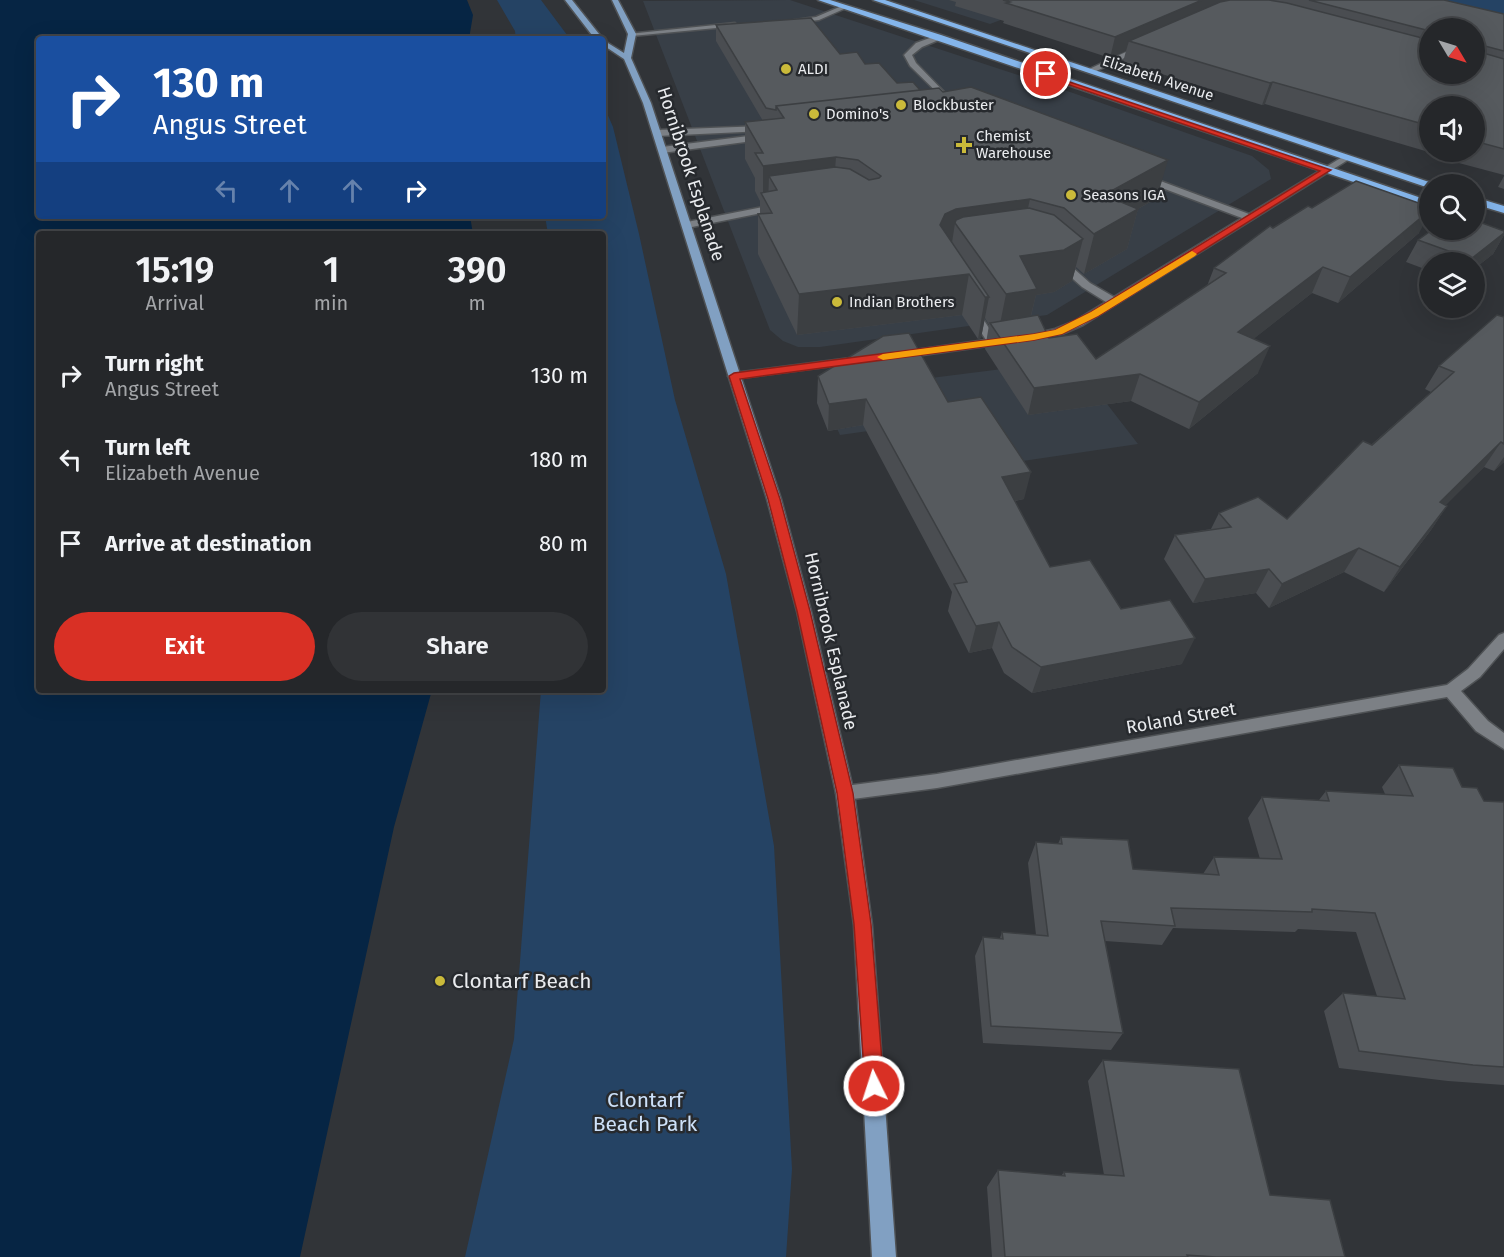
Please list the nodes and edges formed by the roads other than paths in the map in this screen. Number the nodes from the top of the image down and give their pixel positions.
1 (568, 0) edge
2 (615, 0) edge
3 (822, 0) edge
4 (877, 0) edge
5 (844, 7) junction
6 (782, 22) edge
7 (747, 24) edge
8 (632, 34) junction
9 (597, 36) edge
10 (938, 37) junction
11 (606, 44) edge
12 (1151, 44) edge
13 (627, 58) junction
14 (1089, 71) junction
15 (953, 106) edge
16 (657, 133) junction
17 (662, 150) junction
18 (1347, 158) junction
19 (1326, 170) junction
20 (1134, 175) edge
21 (1419, 181) edge
22 (1419, 202) edge
23 (1485, 204) edge
24 (793, 205) edge
25 (1504, 210) edge
26 (1250, 218) junction
27 (687, 225) junction
28 (1050, 252) edge
29 (965, 300) edge
30 (1113, 302) junction
31 (993, 343) junction
32 (890, 356) edge
33 (867, 359) edge
34 (734, 376) junction
35 (1504, 639) edge
36 (1451, 690) junction
37 (1504, 742) edge
38 (845, 793) junction
39 (884, 1257) edge

1 - 9 main road
2 - 8 main road
3 - 5 highway, Elizabeth Avenue
4 - 14 highway, Elizabeth Avenue
5 - 6 street
5 - 10 highway, Elizabeth Avenue
7 - 8 street
8 - 13 main road
10 - 15 street
10 - 19 highway, Elizabeth Avenue
11 - 13 main road
12 - 14 street
13 - 16 main road, Hornibrook Esplanade
14 - 18 highway, Elizabeth Avenue
16 - 17 main road, Hornibrook Esplanade
16 - 17 street
17 - 27 main road, Hornibrook Esplanade
18 - 19 street
18 - 21 highway, Elizabeth Avenue
19 - 22 highway, Elizabeth Avenue
19 - 26 street
20 - 26 street
23 - 25 highway
24 - 27 street
26 - 30 street
27 - 34 main road, Hornibrook Esplanade
28 - 30 street
29 - 31 street
30 - 31 street
31 - 32 street
33 - 34 street
34 - 38 main road, Hornibrook Esplanade
35 - 36 street, Roland Street
36 - 37 street
36 - 38 street, Roland Street
38 - 39 main road, Hornibrook Esplanade

